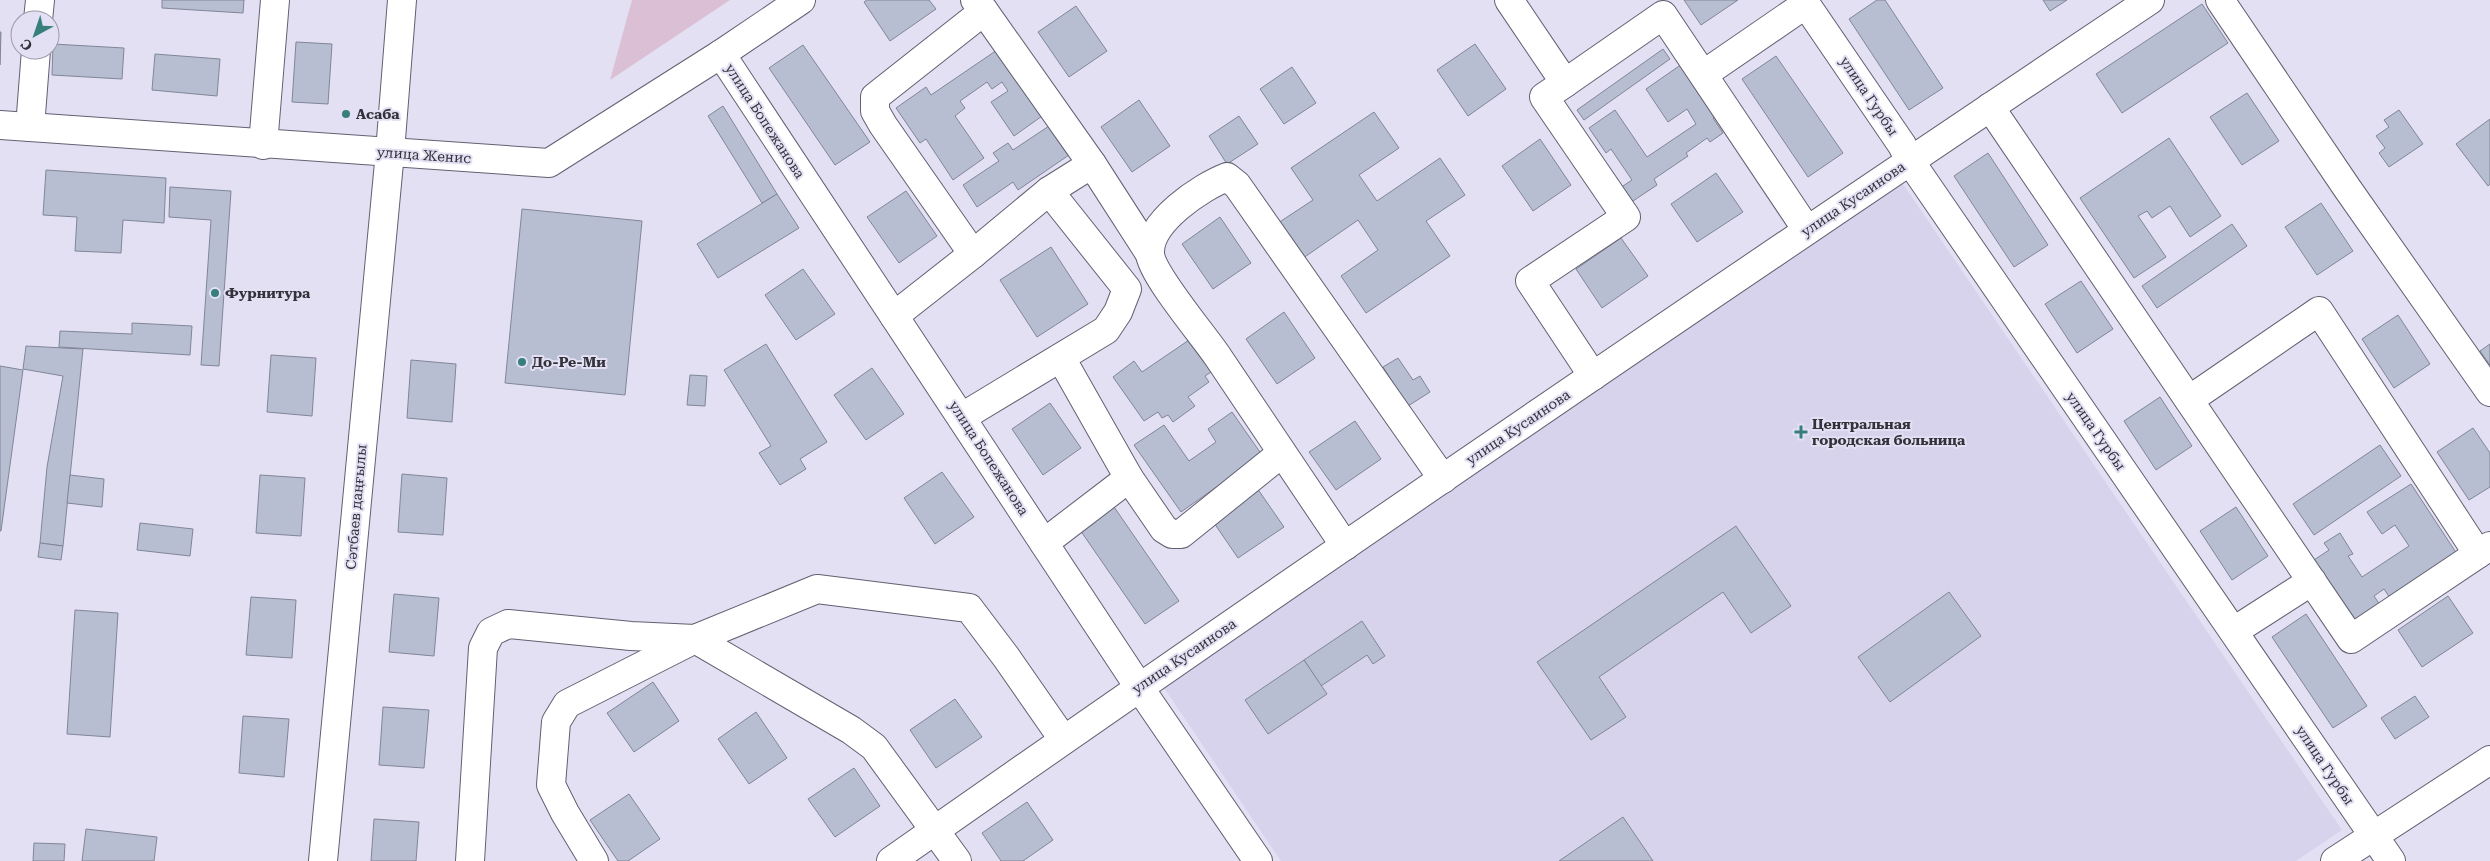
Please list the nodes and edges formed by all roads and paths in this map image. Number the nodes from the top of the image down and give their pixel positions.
1 (274, 0) edge
2 (402, 0) edge
3 (801, 0) edge
4 (1508, 0) edge
5 (2150, 0) edge
6 (2220, 0) edge
7 (1805, 2) edge
8 (980, 5) edge
9 (721, 54) junction
10 (35, 60) edge
11 (1704, 74) junction
12 (1565, 83) junction
13 (1990, 107) junction
14 (0, 125) edge
15 (30, 127) junction
16 (264, 145) junction
17 (390, 152) junction
18 (1910, 160) junction
19 (1092, 164) junction
20 (1049, 191) junction
21 (1807, 230) junction
22 (973, 254) junction
23 (1150, 254) junction
24 (894, 316) junction
25 (1061, 358) junction
26 (1593, 376) junction
27 (2490, 392) edge
28 (2189, 400) junction
29 (962, 417) junction
30 (1282, 454) junction
31 (1129, 478) junction
32 (1443, 479) junction
33 (1044, 543) junction
34 (1345, 546) junction
35 (2484, 550) edge
36 (2312, 580) junction
37 (2234, 631) junction
38 (695, 639) junction
39 (1139, 687) junction
40 (1063, 739) junction
41 (2490, 760) edge
42 (936, 830) junction
43 (2373, 836) junction
44 (323, 861) edge
45 (470, 861) edge
46 (594, 861) edge
47 (891, 861) edge
48 (957, 861) edge
49 (1258, 861) edge
50 (2335, 861) edge
51 (2391, 861) edge

1 - 16 street
2 - 17 street, Сәтбаев даңғылы
3 - 9 street, улица Женис
4 - 12 street
5 - 13 street, улица Кусаинова
6 - 27 street
7 - 11 street
7 - 18 street, улица Гурбы
8 - 19 street
8 - 22 street
9 - 17 street, улица Женис
9 - 24 street, улица Бопежанова
10 - 15 street
11 - 12 street
11 - 21 street
12 - 26 street
13 - 18 street, улица Кусаинова
13 - 28 street
14 - 15 street, улица Женис
15 - 16 street, улица Женис
16 - 17 street, улица Женис
17 - 44 street, Сәтбаев даңғылы
18 - 21 street, улица Кусаинова
18 - 37 street, улица Гурбы
19 - 20 street
19 - 23 street
20 - 22 street
20 - 25 street
21 - 26 street, улица Кусаинова
22 - 24 street
23 - 30 street
23 - 32 street
24 - 29 street, улица Бопежанова
25 - 29 street
25 - 31 street
26 - 32 street, улица Кусаинова
28 - 35 street
28 - 36 street
29 - 33 street, улица Бопежанова
30 - 31 street
30 - 34 street
31 - 33 street
32 - 34 street, улица Кусаинова
33 - 39 street, улица Бопежанова
34 - 39 street, улица Кусаинова
35 - 36 street
36 - 37 street
37 - 43 street, улица Гурбы
38 - 40 street
38 - 42 street
38 - 45 street
38 - 46 street
39 - 40 street, улица Кусаинова
39 - 49 street, улица Бопежанова
40 - 42 street, улица Кусаинова
41 - 43 street
42 - 47 street, улица Кусаинова
42 - 48 street
43 - 50 street
43 - 51 street, улица Гурбы

